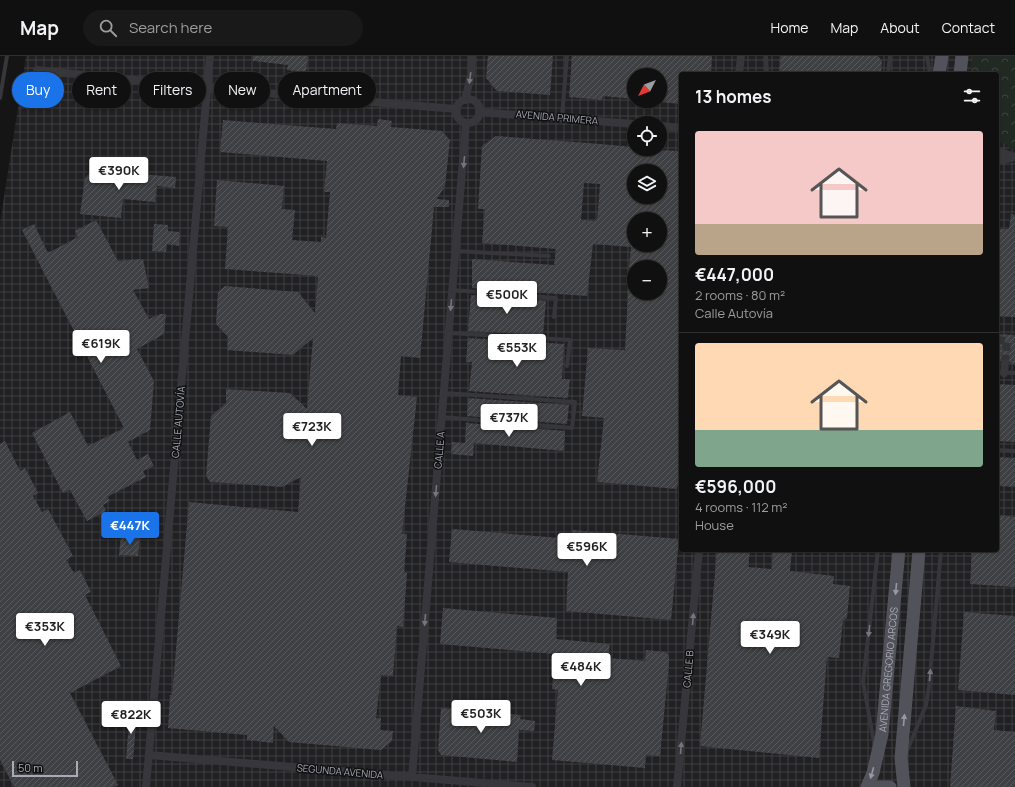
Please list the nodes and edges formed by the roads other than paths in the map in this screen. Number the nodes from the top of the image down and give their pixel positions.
1 (7, 56) edge
2 (210, 56) edge
3 (472, 56) edge
4 (567, 56) edge
5 (741, 56) edge
6 (766, 56) edge
7 (890, 56) edge
8 (927, 56) edge
9 (940, 56) edge
10 (962, 56) edge
11 (37, 70) dead end
12 (739, 72) edge
13 (767, 72) edge
14 (888, 72) edge
15 (930, 72) edge
16 (936, 72) edge
17 (939, 72) edge
18 (960, 72) edge
19 (964, 72) edge
20 (207, 88) junction
21 (0, 98) edge
22 (465, 100) junction
23 (456, 109) junction
24 (479, 112) junction
25 (562, 117) junction
26 (466, 123) junction
27 (627, 123) edge
28 (667, 127) edge
29 (679, 128) edge
30 (999, 152) edge
31 (1015, 157) edge
32 (999, 161) edge
33 (456, 252) junction
34 (549, 256) dead end
35 (453, 290) junction
36 (554, 317) dead end
37 (449, 333) junction
38 (1005, 363) tunnel mouth
39 (567, 366) dead end
40 (1001, 372) edge
41 (1015, 373) edge
42 (444, 393) junction
43 (442, 417) junction
44 (999, 450) edge
45 (1015, 451) edge
46 (699, 552) edge
47 (878, 552) edge
48 (899, 552) edge
49 (919, 552) edge
50 (941, 552) edge
51 (149, 755) junction
52 (877, 756) junction
53 (901, 764) junction
54 (412, 777) junction
55 (146, 787) edge
56 (532, 787) edge
57 (677, 787) edge
58 (867, 787) edge
59 (878, 787) edge
60 (890, 787) edge
61 (904, 787) edge

1 - 21 lane
2 - 20 street, CALLE AUTOVÍA
3 -> 22 street
4 - 25 lane
5 - 12 street
6 - 13 lane
7 - 14 lane
8 - 15 lane
9 - 16 street
9 - 17 main road
10 - 18 main road
10 - 19 street
11 - 20 street
20 - 23 street
20 - 51 street, CALLE AUTOVÍA
22 - 23 street
22 - 24 street
23 - 26 street
24 - 25 street, AVENIDA PRIMERA
24 - 26 street
25 - 27 street, AVENIDA PRIMERA
26 -> 33 street, CALLE A
28 - 29 street
30 - 31 street
31 - 32 street
33 - 34 lane
33 - 35 street, CALLE A
35 - 36 lane
35 -> 37 street, CALLE A
37 - 39 lane
37 - 42 street, CALLE A
38 - 40 street
40 - 41 lane
42 - 43 street, CALLE A
42 - 43 lane
43 -> 54 street, CALLE A
44 - 45 lane
57 -> 46 street, CALLE B
47 -> 52 lane
48 -> 52 main road, AVENIDA GREGORIO ARCOS
53 -> 49 main road, AVENIDA GREGORIO ARCOS
53 -> 50 lane
51 - 54 street, SEGUNDA AVENIDA
51 - 55 street, CALLE AUTOVÍA
52 -> 58 main road, AVENIDA GREGORIO ARCOS
53 - 61 main road, AVENIDA GREGORIO ARCOS
54 - 56 street, SEGUNDA AVENIDA
59 - 60 main road

